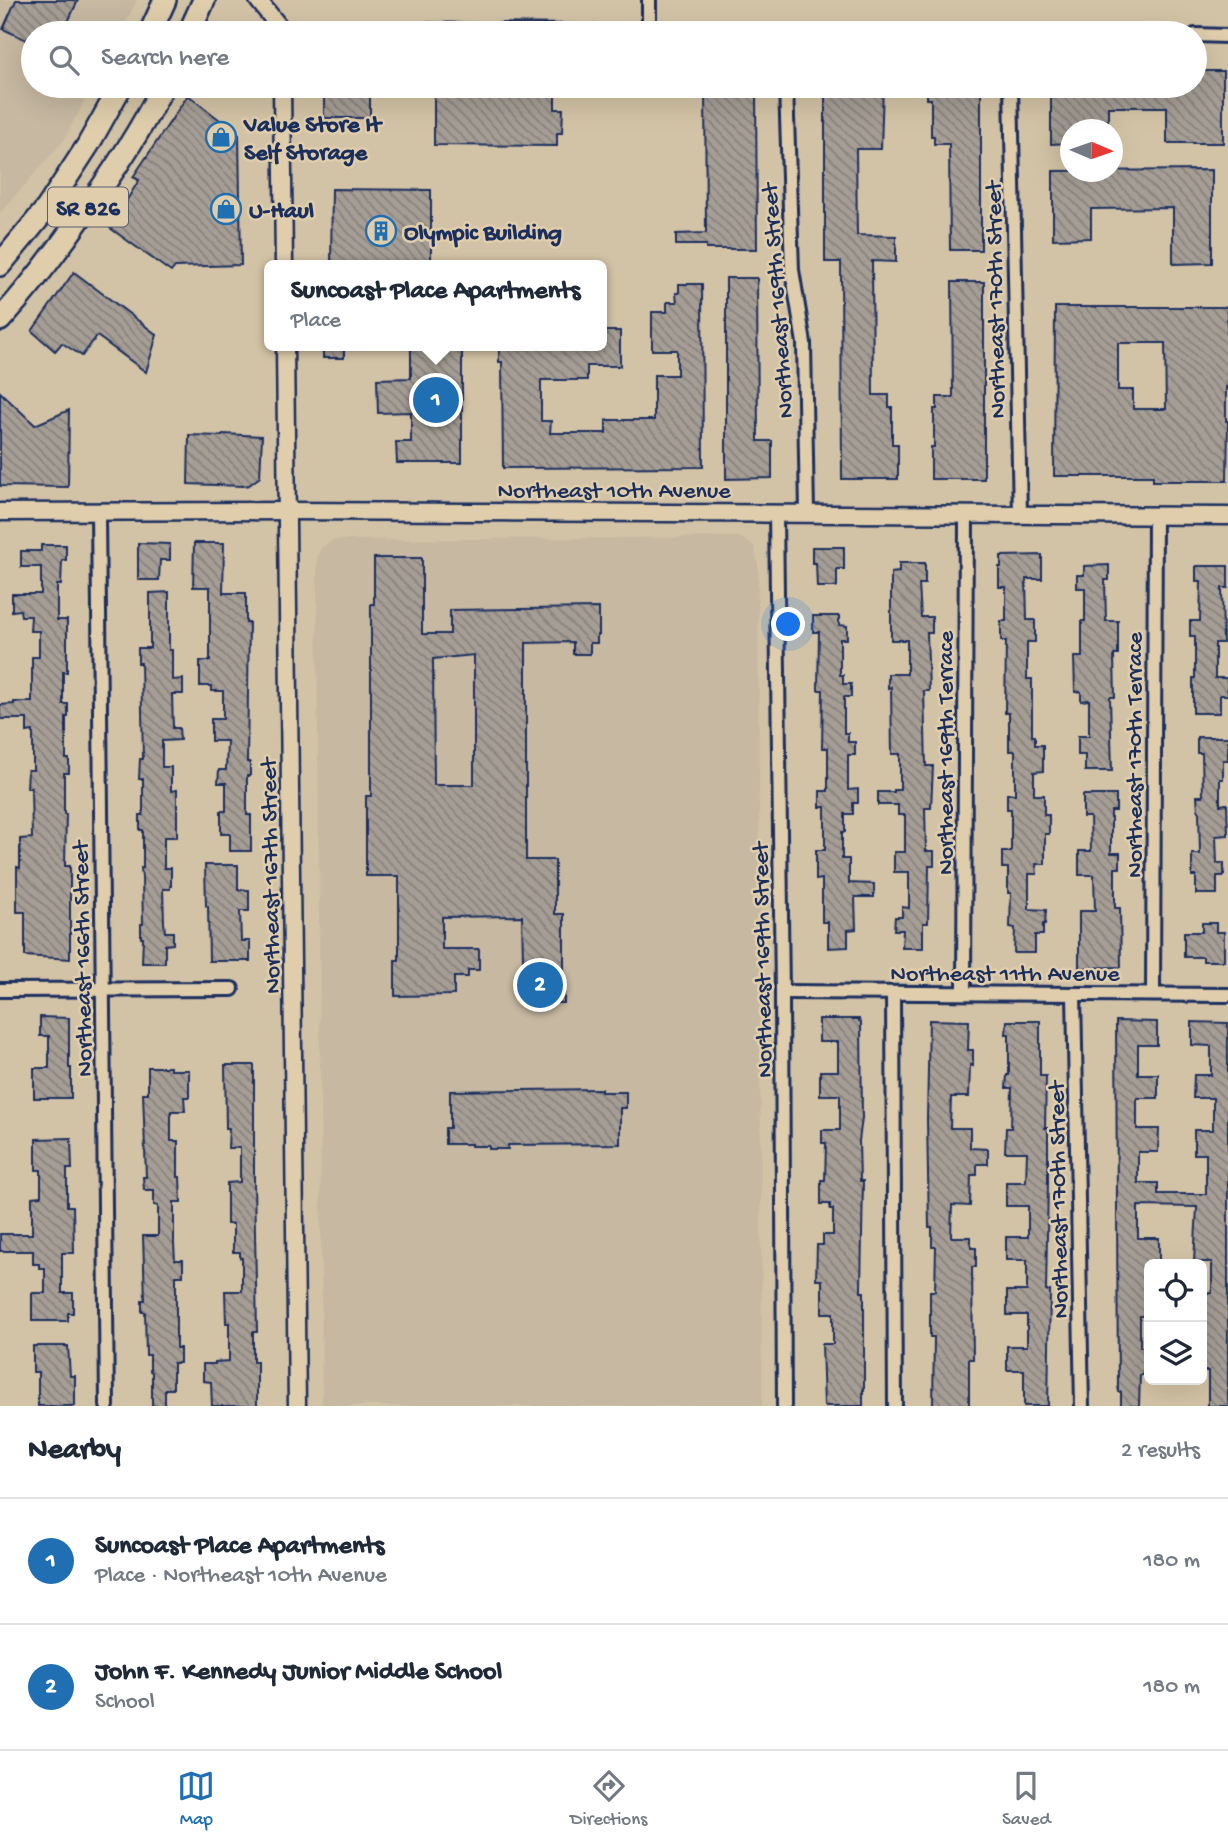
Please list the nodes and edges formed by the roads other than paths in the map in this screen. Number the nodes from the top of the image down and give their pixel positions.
1 (165, 0) edge
2 (204, 0) edge
3 (258, 0) edge
4 (649, 0) edge
5 (155, 21) edge
6 (194, 21) edge
7 (274, 21) edge
8 (649, 21) edge
9 (1207, 35) edge
10 (1228, 36) edge
11 (114, 98) edge
12 (157, 98) edge
13 (282, 98) edge
14 (786, 98) edge
15 (1011, 98) edge
16 (284, 260) edge
17 (0, 265) edge
18 (0, 320) edge
19 (285, 351) edge
20 (287, 511) junction
21 (0, 512) edge
22 (98, 512) junction
23 (776, 513) junction
24 (807, 513) junction
25 (966, 514) junction
26 (1020, 514) junction
27 (1155, 515) junction
28 (1228, 516) edge
29 (102, 989) junction
30 (232, 989) dead end
31 (0, 990) edge
32 (782, 992) junction
33 (893, 993) junction
34 (964, 993) junction
35 (1074, 994) junction
36 (1153, 994) junction
37 (1228, 995) edge
38 (107, 1406) edge
39 (297, 1406) edge
40 (785, 1406) edge
41 (895, 1406) edge
42 (1082, 1406) edge

1 - 5 main road
2 - 6 main road
3 - 7 street
4 - 8 street
9 - 10 street
11 - 17 main road, SR 826
12 - 18 main road, SR 826
13 - 16 street
14 - 24 street, Northeast 169th Street
15 - 26 street, Northeast 170th Street
19 - 20 street, Northeast 167th Street
20 - 22 street, Northeast 10th Avenue
20 - 23 street, Northeast 10th Avenue
20 - 39 street, Northeast 167th Street
21 - 22 street, Northeast 10th Avenue
22 - 29 street, Northeast 166th Street
23 - 24 street, Northeast 10th Avenue
23 - 32 street, Northeast 169th Street
24 - 25 street, Northeast 10th Avenue
25 - 26 street, Northeast 10th Avenue
25 - 34 street, Northeast 169th Terrace
26 - 27 street, Northeast 10th Avenue
27 - 28 street, Northeast 10th Avenue
27 - 36 street, Northeast 170th Terrace
29 - 30 street
29 - 31 street
29 - 38 street, Northeast 166th Street
32 - 33 street, Northeast 11th Avenue
32 - 40 street, Northeast 169th Street
33 - 34 street, Northeast 11th Avenue
33 - 41 street
34 - 35 street, Northeast 11th Avenue
35 - 36 street, Northeast 11th Avenue
35 - 42 street, Northeast 170th Street
36 - 37 street, Northeast 11th Avenue

